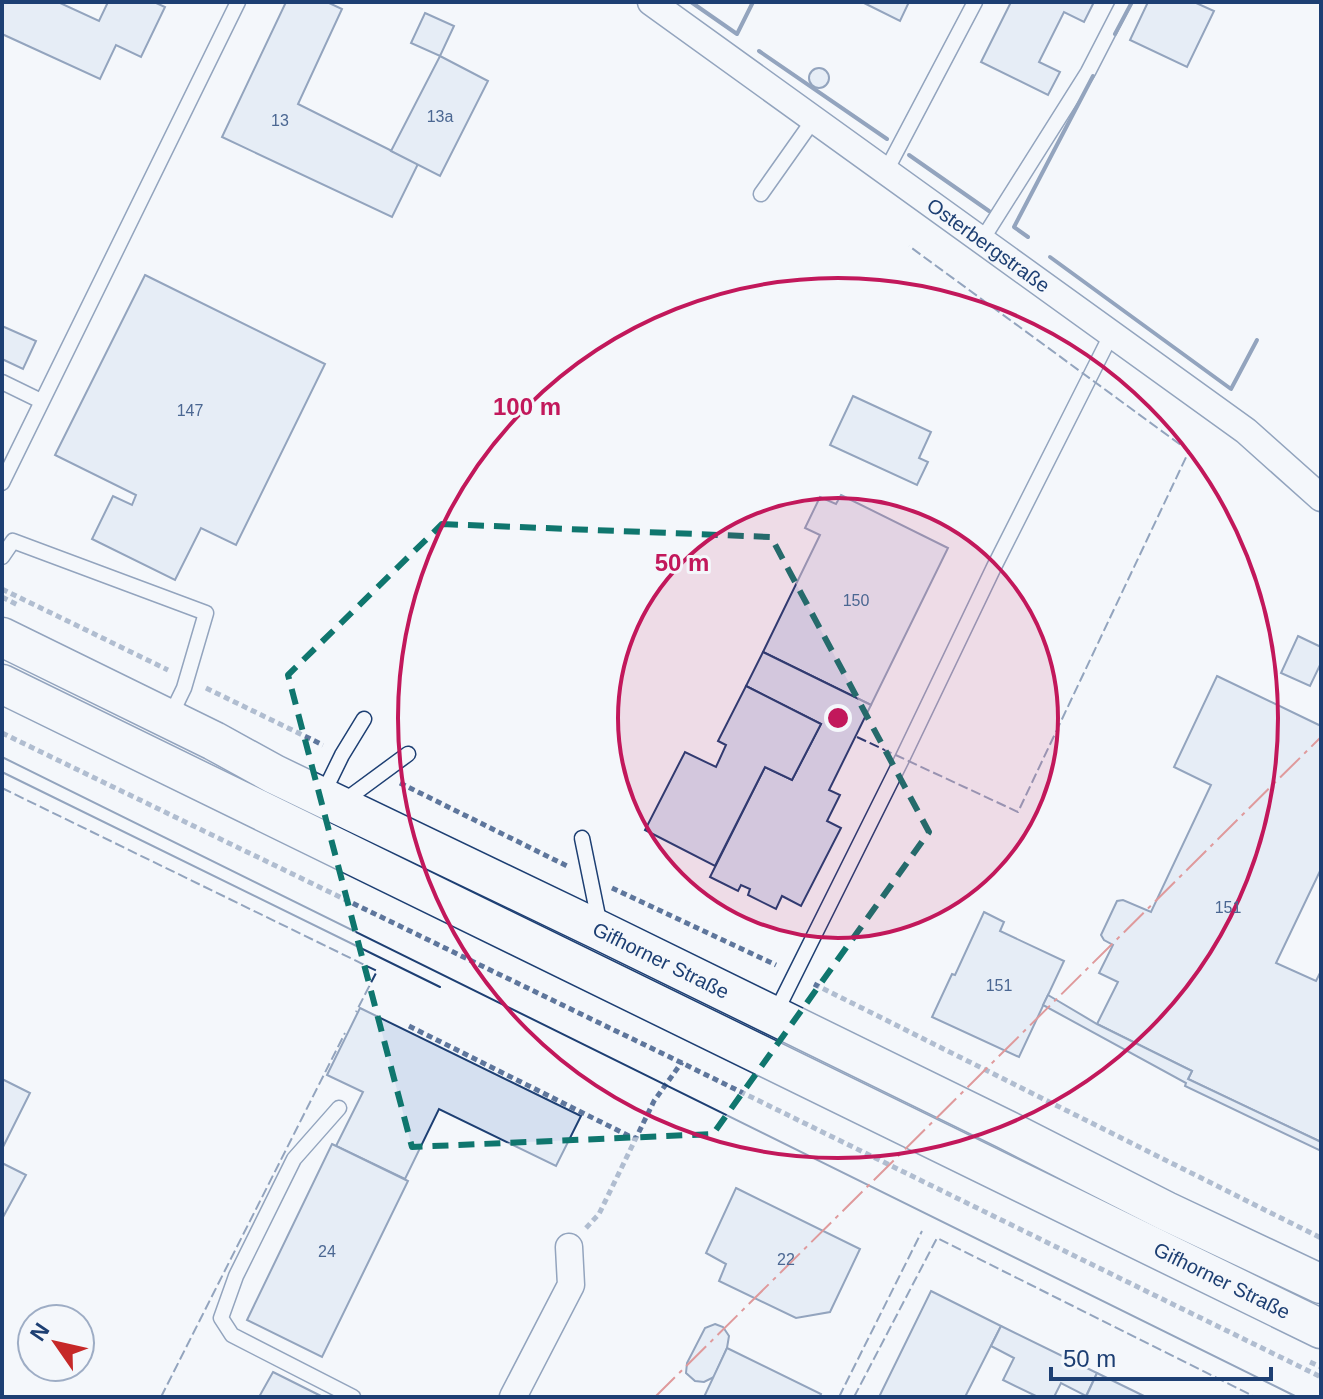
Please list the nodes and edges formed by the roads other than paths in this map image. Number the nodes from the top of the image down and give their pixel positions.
1 (238, 2) edge
2 (975, 2) edge
3 (1124, 2) edge
4 (654, 3) edge
5 (814, 119) junction
6 (886, 171) junction
7 (761, 194) dead end
8 (982, 240) junction
9 (1112, 333) junction
10 (2, 382) edge
11 (41, 401) junction
12 (2, 483) edge
13 (1321, 498) edge
14 (2, 557) edge
15 (2, 637) edge
16 (2, 684) edge
17 (169, 719) junction
18 (364, 719) dead end
19 (408, 754) dead end
20 (331, 800) junction
21 (582, 838) dead end
22 (601, 931) junction
23 (774, 1016) junction
24 (339, 1108) dead end
25 (569, 1247) road end
26 (1321, 1284) edge
27 (1321, 1329) edge
28 (353, 1397) edge
29 (513, 1397) edge

1 - 11 lane
2 - 6 lane
3 - 8 lane
4 - 5 street, Osterbergstraße
5 - 6 street, Osterbergstraße
5 - 7 lane
6 - 8 street, Osterbergstraße
8 - 9 street, Osterbergstraße
9 - 13 street, Osterbergstraße
9 - 23 lane
10 - 11 lane
11 - 12 lane
14 - 17 lane
15 - 17 main road, Gifhorner Straße
16 - 27 main road, Gifhorner Straße
17 - 20 main road, Gifhorner Straße
18 - 20 lane
19 - 20 lane
20 - 22 main road, Gifhorner Straße
21 - 22 lane
22 - 23 main road, Gifhorner Straße
23 - 26 main road, Gifhorner Straße
24 - 28 lane
25 - 29 street

